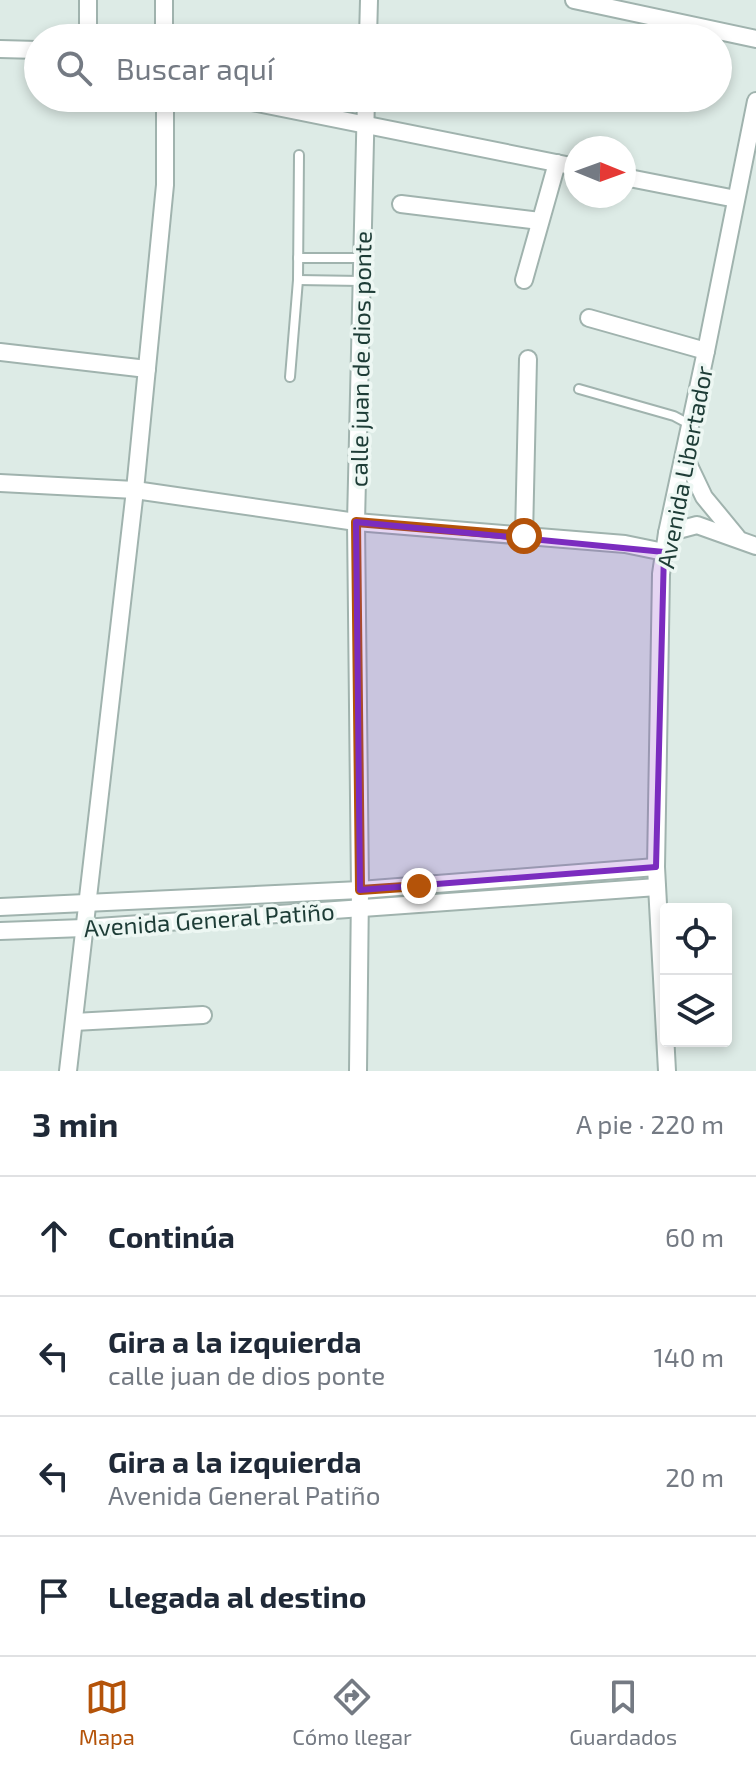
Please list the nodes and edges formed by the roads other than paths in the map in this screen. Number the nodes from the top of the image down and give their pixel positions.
1 (88, 0) edge
2 (164, 0) edge
3 (369, 0) edge
4 (574, 0) edge
5 (88, 24) edge
6 (164, 24) edge
7 (368, 24) edge
8 (686, 24) edge
9 (732, 34) edge
10 (756, 39) edge
11 (0, 49) edge
12 (24, 50) edge
13 (756, 101) edge
14 (165, 112) edge
15 (304, 112) edge
16 (365, 112) edge
17 (365, 124) junction
18 (299, 155) dead end
19 (557, 163) junction
20 (564, 164) edge
21 (636, 179) edge
22 (736, 199) junction
23 (401, 204) dead end
24 (540, 221) junction
25 (298, 258) junction
26 (362, 258) junction
27 (298, 280) junction
28 (524, 280) dead end
29 (361, 281) junction
30 (589, 318) dead end
31 (706, 351) junction
32 (0, 352) edge
33 (528, 359) dead end
34 (147, 369) junction
35 (290, 377) dead end
36 (579, 389) dead end
37 (690, 424) junction
38 (684, 455) junction
39 (0, 483) edge
40 (135, 490) junction
41 (356, 522) junction
42 (667, 533) junction
43 (524, 536) junction
44 (737, 537) junction
45 (756, 546) edge
46 (664, 552) junction
47 (656, 867) junction
48 (657, 887) junction
49 (360, 890) junction
50 (86, 904) junction
51 (0, 907) edge
52 (359, 908) junction
53 (84, 928) junction
54 (0, 931) edge
55 (203, 1015) dead end
56 (74, 1022) junction
57 (68, 1071) edge
58 (358, 1071) edge
59 (667, 1071) edge

1 - 5 street
2 - 6 street
3 - 7 street
4 - 8 street
9 - 10 street
11 - 12 street
13 - 22 street, Avenida Libertador
14 - 34 street
15 - 17 street
16 - 17 street, calle juan de dios ponte
17 - 19 street
17 - 26 street, calle juan de dios ponte
18 - 25 lane
19 - 20 street
19 - 24 street
21 - 22 street
22 - 31 street, Avenida Libertador
23 - 24 street
24 - 28 street
25 - 26 lane
25 - 27 lane
26 - 29 street, calle juan de dios ponte
27 - 29 lane
27 - 35 lane
29 - 41 street, calle juan de dios ponte
30 - 31 street
31 - 37 street, Avenida Libertador
32 - 34 street
33 - 43 street
34 - 40 street
36 - 37 lane
37 - 38 street, Avenida Libertador
38 - 42 street, Avenida Libertador
38 - 44 street
39 - 40 street
40 - 41 street
40 - 50 street
41 - 43 street
41 - 49 street, calle juan de dios ponte
42 - 44 street
42 - 46 street, Avenida Libertador
43 - 46 street
44 - 45 street
46 - 47 street, Avenida Libertador
47 - 48 street, Avenida Libertador
47 - 49 street, Avenida General Patiño
48 - 52 street, Avenida General Patiño
48 - 59 street, Avenida Libertador
49 - 50 street, Avenida General Patiño
49 - 52 street, calle juan de dios ponte
50 - 51 street, Avenida General Patiño
50 - 53 street
52 - 53 street, Avenida General Patiño
52 - 58 street, calle juan de dios ponte
53 - 54 street, Avenida General Patiño
53 - 56 street
55 - 56 street
56 - 57 street

